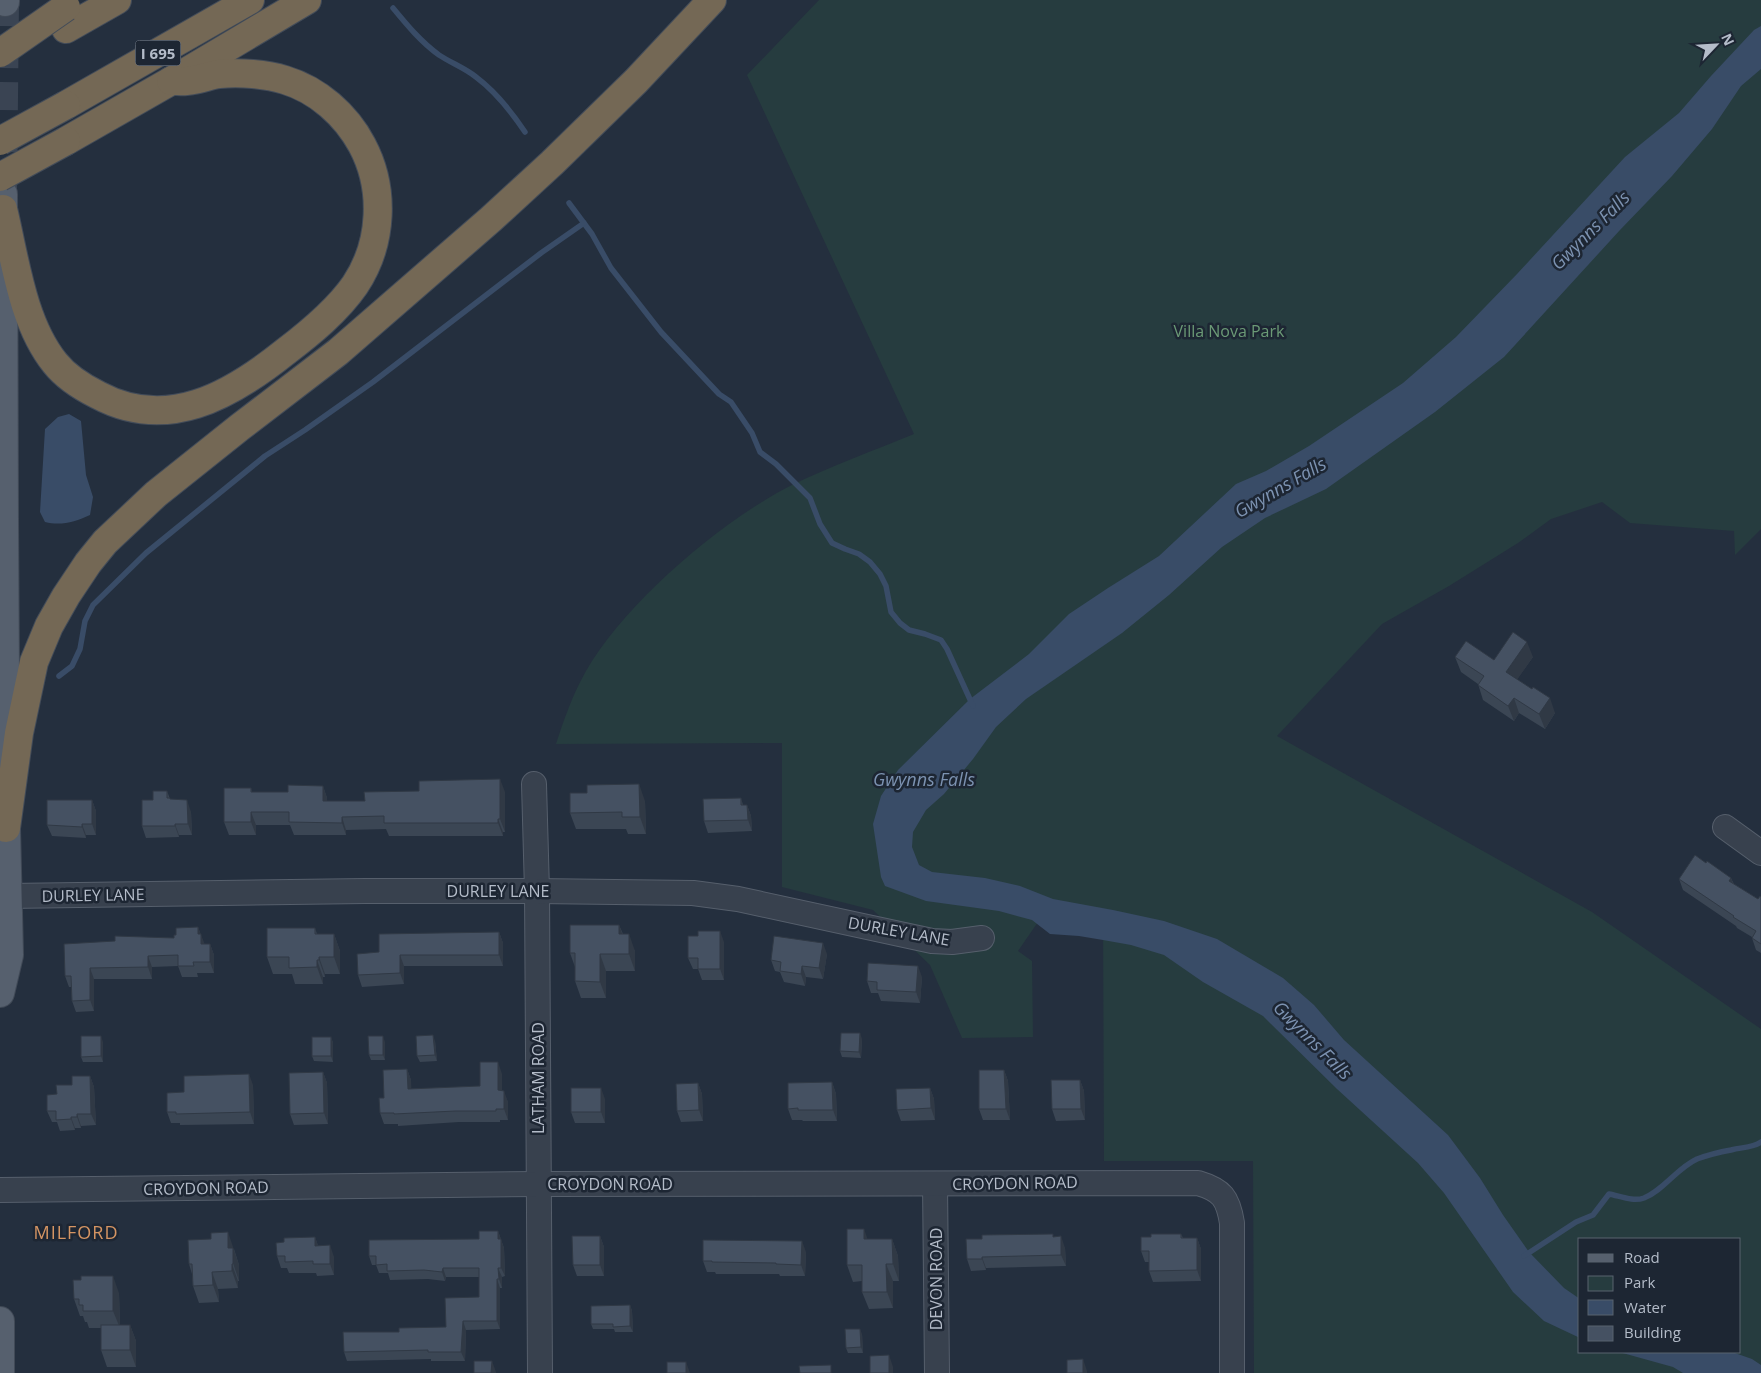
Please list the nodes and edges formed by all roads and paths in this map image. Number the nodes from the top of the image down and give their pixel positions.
1 (118, 0) edge
2 (250, 0) edge
3 (306, 0) edge
4 (712, 0) edge
5 (70, 12) edge
6 (0, 53) edge
7 (0, 65) edge
8 (171, 81) junction
9 (0, 141) edge
10 (2, 193) edge
11 (534, 784) dead end
12 (6, 828) junction
13 (1725, 828) dead end
14 (1761, 854) edge
15 (537, 891) junction
16 (8, 896) junction
17 (982, 938) dead end
18 (0, 993) edge
19 (539, 1184) junction
20 (935, 1184) junction
21 (0, 1190) edge
22 (0, 1321) edge
23 (0, 1360) edge
24 (0, 1373) edge
25 (540, 1373) edge
26 (936, 1373) edge
27 (1232, 1373) edge

1 - 5 highway
2 - 9 highway, I 695, bridge
3 - 8 highway
4 - 12 highway
5 - 6 highway, bridge
5 - 7 highway
8 - 10 highway, bridge
8 - 10 highway
10 - 12 main road
11 - 15 street, LATHAM ROAD
12 - 16 main road
13 - 14 street
15 - 16 street, DURLEY LANE
15 - 17 street, DURLEY LANE
15 - 19 street, LATHAM ROAD
16 - 18 main road
19 - 20 street, CROYDON ROAD
19 - 21 street, CROYDON ROAD
19 - 25 street, LATHAM ROAD
20 - 26 street, DEVON ROAD
20 - 27 street, CROYDON ROAD
22 - 23 main road
23 - 24 main road

